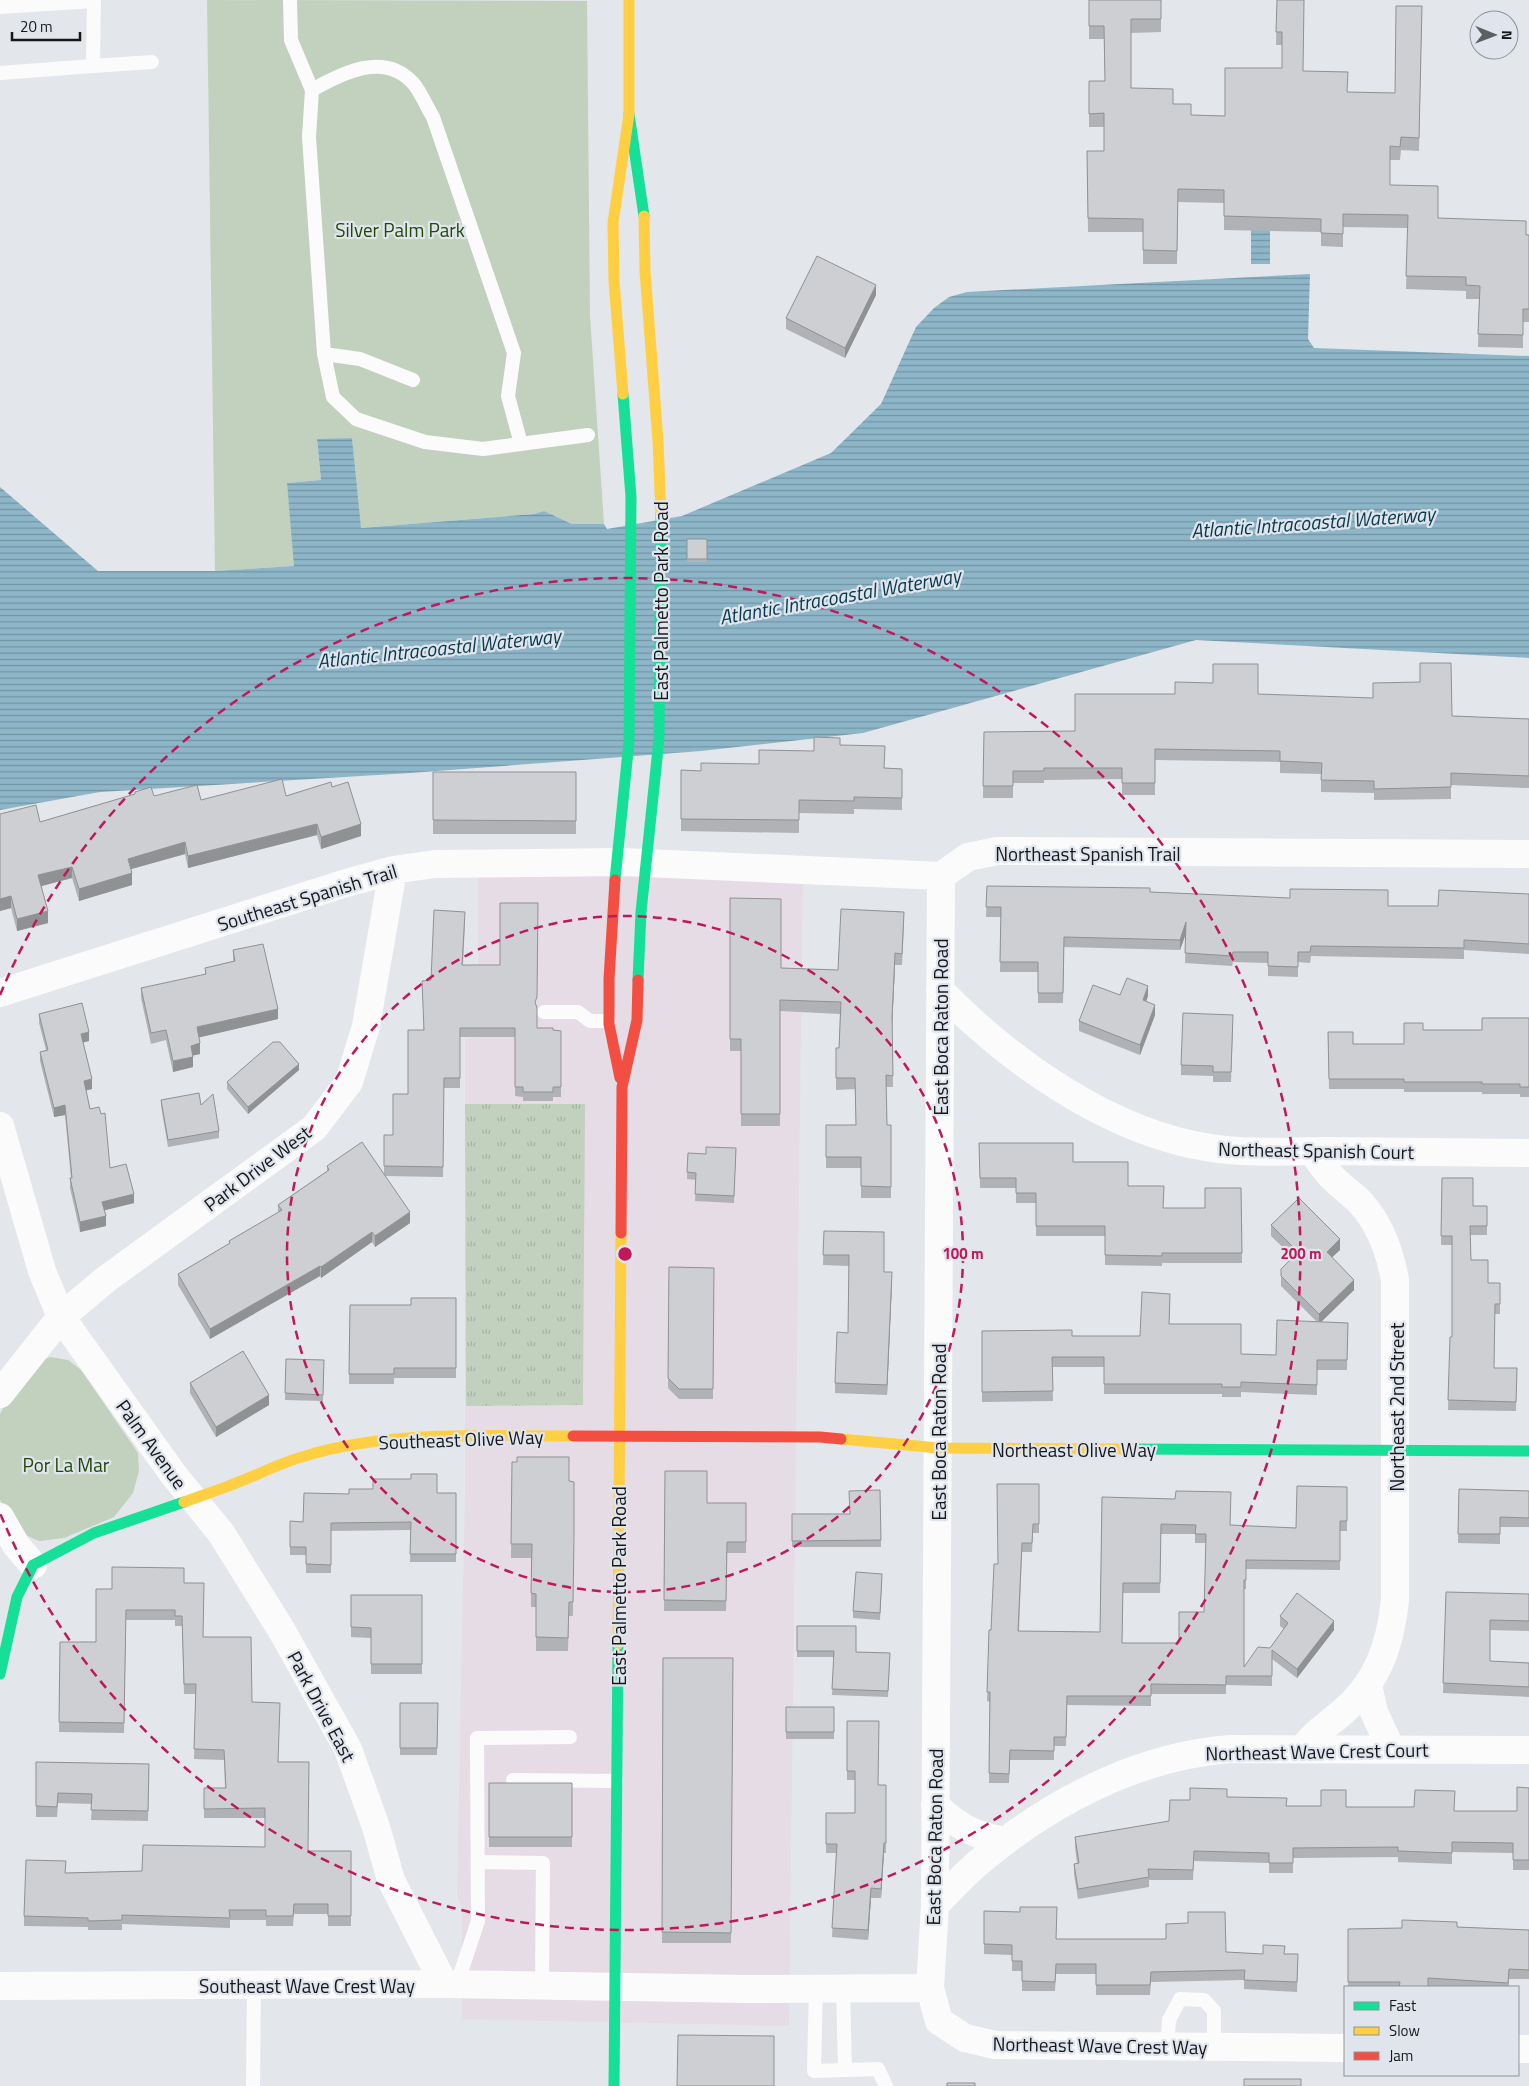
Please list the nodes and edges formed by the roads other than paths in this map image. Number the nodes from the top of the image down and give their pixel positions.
1 (94, 0) edge
2 (290, 0) edge
3 (630, 0) edge
4 (0, 7) edge
5 (152, 62) dead end
6 (93, 66) junction
7 (0, 72) edge
8 (312, 90) junction
9 (629, 114) junction
10 (324, 354) junction
11 (413, 380) dead end
12 (588, 436) dead end
13 (521, 444) junction
14 (1529, 854) edge
15 (393, 870) junction
16 (941, 876) junction
17 (940, 990) junction
18 (0, 993) edge
19 (544, 1012) dead end
20 (609, 1021) junction
21 (622, 1087) junction
22 (0, 1126) edge
23 (1312, 1151) junction
24 (1529, 1153) edge
25 (61, 1317) junction
26 (0, 1394) edge
27 (619, 1436) junction
28 (938, 1448) junction
29 (1396, 1451) junction
30 (1529, 1451) edge
31 (193, 1500) junction
32 (0, 1517) edge
33 (33, 1566) junction
34 (0, 1674) edge
35 (1368, 1685) junction
36 (570, 1738) dead end
37 (1303, 1749) junction
38 (1391, 1749) junction
39 (1529, 1750) edge
40 (513, 1780) dead end
41 (616, 1781) junction
42 (935, 1805) junction
43 (1006, 1841) junction
44 (478, 1862) junction
45 (935, 1905) junction
46 (451, 1984) junction
47 (254, 1985) junction
48 (0, 1986) edge
49 (542, 1986) junction
50 (615, 1987) junction
51 (816, 1988) junction
52 (843, 1988) junction
53 (930, 1988) junction
54 (1167, 2046) junction
55 (1214, 2047) junction
56 (1344, 2048) edge
57 (845, 2070) junction
58 (253, 2086) edge
59 (614, 2086) edge
60 (886, 2086) edge

1 - 4 lane
1 - 6 lane
2 - 8 lane
3 - 9 main road, East Palmetto Park Road
5 - 6 lane
6 - 7 lane
8 - 10 lane
8 - 13 lane
9 - 20 main road, East Palmetto Park Road
9 - 21 main road, East Palmetto Park Road
10 - 11 lane
10 - 13 lane
12 - 13 lane
14 - 16 street, Northeast Spanish Trail
15 - 16 street, Southeast Spanish Trail
15 - 18 street, Southeast Spanish Trail
15 - 25 street, Park Drive West
16 - 17 street, East Boca Raton Road
17 - 23 street, Northeast Spanish Court
17 - 28 street, East Boca Raton Road
19 - 20 lane
20 - 21 main road, East Palmetto Park Road
21 - 27 main road, East Palmetto Park Road
22 - 25 street, Palm Avenue
23 - 24 street, Northeast Spanish Court
23 - 29 street, Northeast 2nd Street
25 - 26 street, Park Drive West
25 - 31 street, Palm Avenue
27 - 28 main road, Northeast Olive Way
27 - 31 main road, Southeast Olive Way
27 - 41 main road, East Palmetto Park Road
28 - 29 main road, Northeast Olive Way
28 - 42 street, East Boca Raton Road
29 - 30 main road, Northeast Olive Way
29 - 35 street, Northeast 2nd Street
31 - 33 main road, Palm Avenue
31 - 46 street, Park Drive East
32 - 33 street
33 - 34 main road
35 - 37 street, Northeast 2nd Street
35 - 38 street
36 - 44 lane
37 - 38 street, Northeast Wave Crest Court
37 - 43 street, Northeast Wave Crest Court
38 - 39 street, Northeast Wave Crest Court
40 - 41 lane
41 - 50 main road, East Palmetto Park Road
42 - 43 street
42 - 45 street, East Boca Raton Road
43 - 45 street, Northeast Wave Crest Court
44 - 46 lane
44 - 49 lane
45 - 53 street, East Boca Raton Road
46 - 47 street, Southeast Wave Crest Way
46 - 49 street, Southeast Wave Crest Way
47 - 48 street, Southeast Wave Crest Way
47 - 58 lane
49 - 50 street, Southeast Wave Crest Way
50 - 51 street
50 - 59 main road, East Palmetto Park Road
51 - 52 street
51 - 57 lane
52 - 53 street
52 - 57 lane
53 - 54 street, Northeast Wave Crest Way
54 - 55 street, Northeast Wave Crest Way
54 - 55 lane
55 - 56 street, Northeast Wave Crest Way
57 - 60 lane

